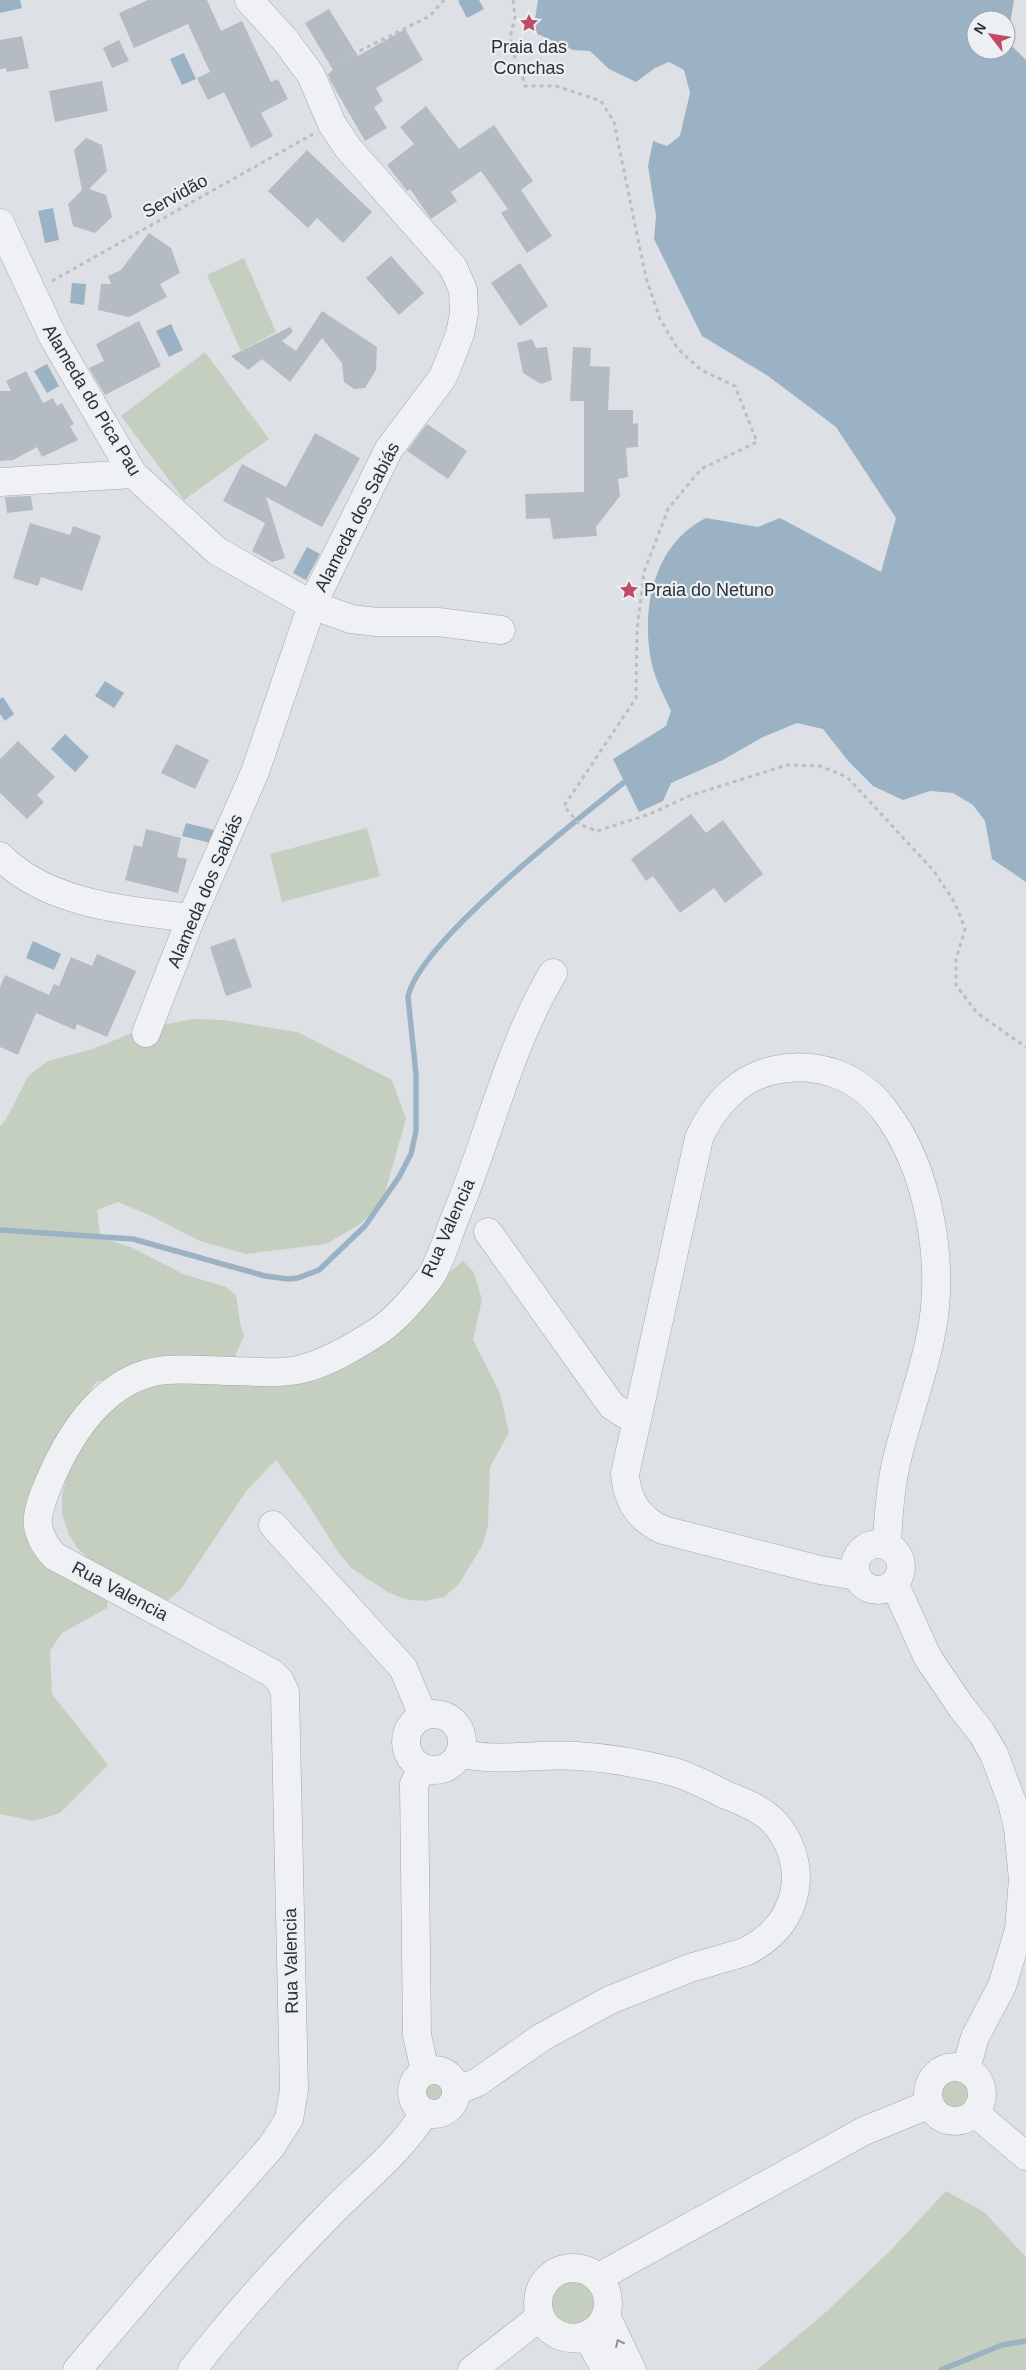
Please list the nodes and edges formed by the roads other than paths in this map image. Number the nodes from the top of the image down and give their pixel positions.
1 (249, 0) edge
2 (0, 223) edge
3 (132, 474) junction
4 (0, 482) edge
5 (312, 605) junction
6 (501, 630) dead end
7 (0, 856) edge
8 (191, 918) junction
9 (554, 973) dead end
10 (146, 1033) dead end
11 (488, 1232) dead end
12 (636, 1421) junction
13 (273, 1525) dead end
14 (887, 1546) junction
15 (857, 1576) junction
16 (894, 1583) junction
17 (423, 1715) junction
18 (460, 1753) junction
19 (423, 1768) junction
20 (966, 2068) junction
21 (425, 2071) junction
22 (456, 2092) junction
23 (930, 2104) junction
24 (425, 2112) junction
25 (974, 2113) junction
26 (1026, 2156) edge
27 (598, 2277) junction
28 (606, 2316) junction
29 (540, 2317) junction
30 (587, 2336) junction
31 (77, 2370) edge
32 (192, 2370) edge
33 (472, 2370) edge
34 (606, 2370) edge
35 (632, 2370) edge

1 - 5 street, Alameda dos Sabiás
2 - 3 street, Alameda do Pica Pau
3 - 4 street
3 - 5 street, Alameda do Pica Pau
5 - 6 street, Alameda do Pica Pau
5 - 8 street, Alameda dos Sabiás
7 - 8 street
8 - 10 street, Alameda dos Sabiás
9 - 31 street, Rua Valencia
11 - 12 street
12 - 14 street
12 - 15 street
13 - 17 street
14 - 15 street
14 - 16 street
15 - 16 street
16 - 20 street
17 - 18 street
17 - 19 street
18 - 19 street
18 - 22 street
19 - 21 street
20 - 23 street
20 - 25 street
21 - 22 street
21 - 24 street
22 - 24 street
23 - 25 street
23 - 27 street
24 - 32 street
25 - 26 street
27 - 28 street
27 - 29 street
28 - 30 street
35 -> 28 street
29 - 30 street
29 - 33 street
30 - 34 street

